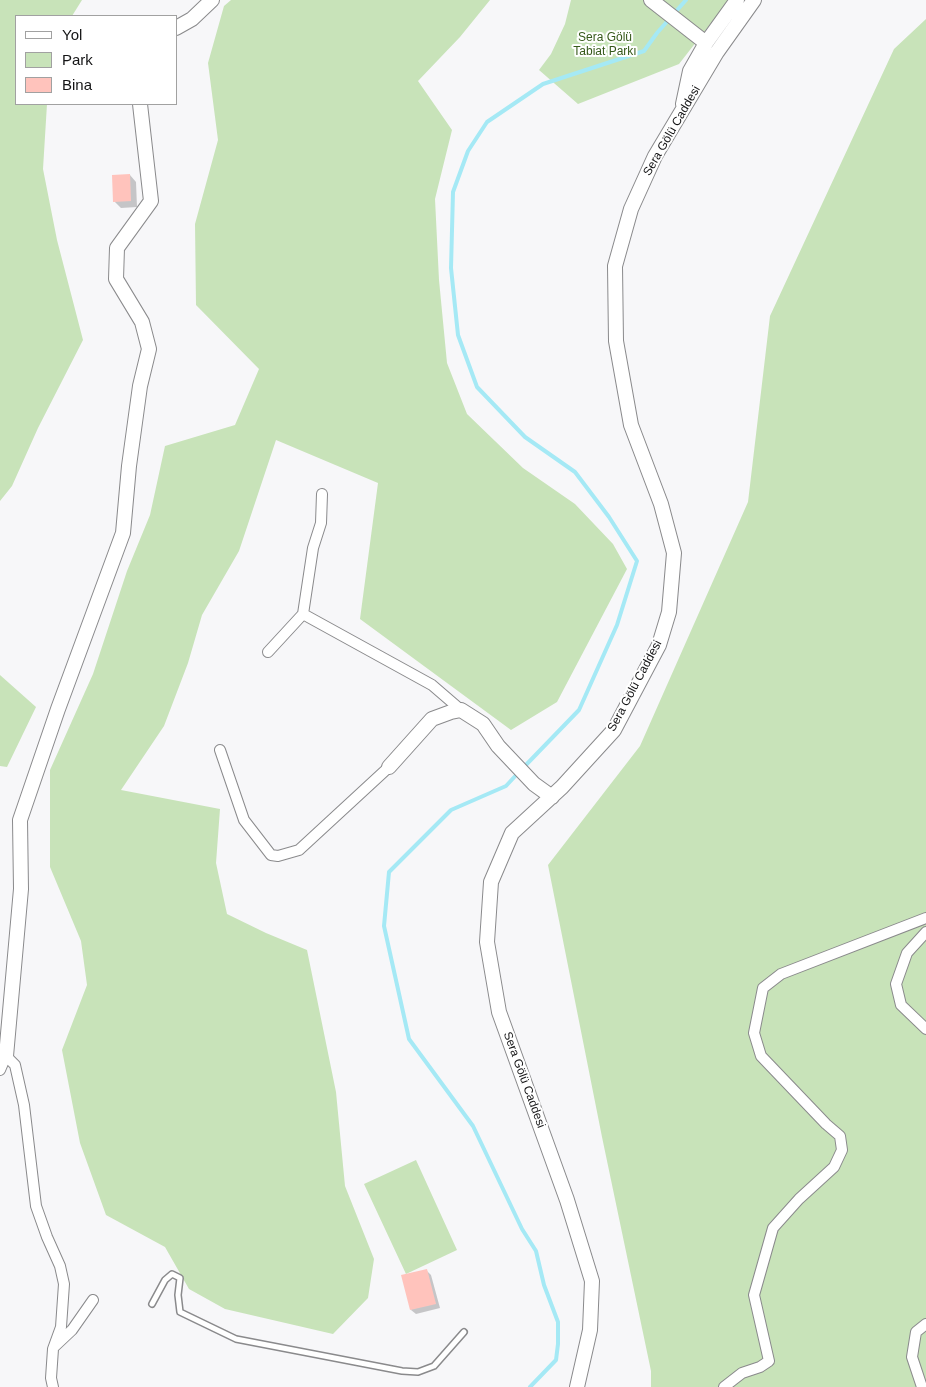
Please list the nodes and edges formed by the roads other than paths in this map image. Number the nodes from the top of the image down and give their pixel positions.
1 (212, 0) edge
2 (737, 0) edge
3 (754, 0) edge
4 (653, 1) edge
5 (178, 27) edge
6 (706, 43) junction
7 (140, 105) edge
8 (680, 114) junction
9 (322, 494) dead end
10 (303, 614) junction
11 (268, 652) dead end
12 (462, 710) junction
13 (220, 750) dead end
14 (389, 767) joint
15 (552, 797) junction
16 (926, 918) edge
17 (926, 932) edge
18 (926, 1029) edge
19 (6, 1056) junction
20 (0, 1070) edge
21 (93, 1300) dead end
22 (152, 1304) dead end
23 (926, 1324) edge
24 (464, 1332) dead end
25 (53, 1348) junction
26 (53, 1387) edge
27 (578, 1387) edge
28 (724, 1387) edge
29 (922, 1387) edge

1 - 5 main road
2 - 6 main road
3 - 8 main road, Sera Gölü Caddesi
4 - 6 main road
6 - 8 main road
7 - 19 main road
8 - 15 main road, Sera Gölü Caddesi
9 - 10 street
10 - 11 street
10 - 12 street
12 - 14 main road
12 - 15 main road
13 - 14 street
15 - 27 main road, Sera Gölü Caddesi
16 - 28 street
17 - 18 street
19 - 20 street
19 - 25 street
21 - 25 street
22 - 24 lane
23 - 29 street
25 - 26 street

